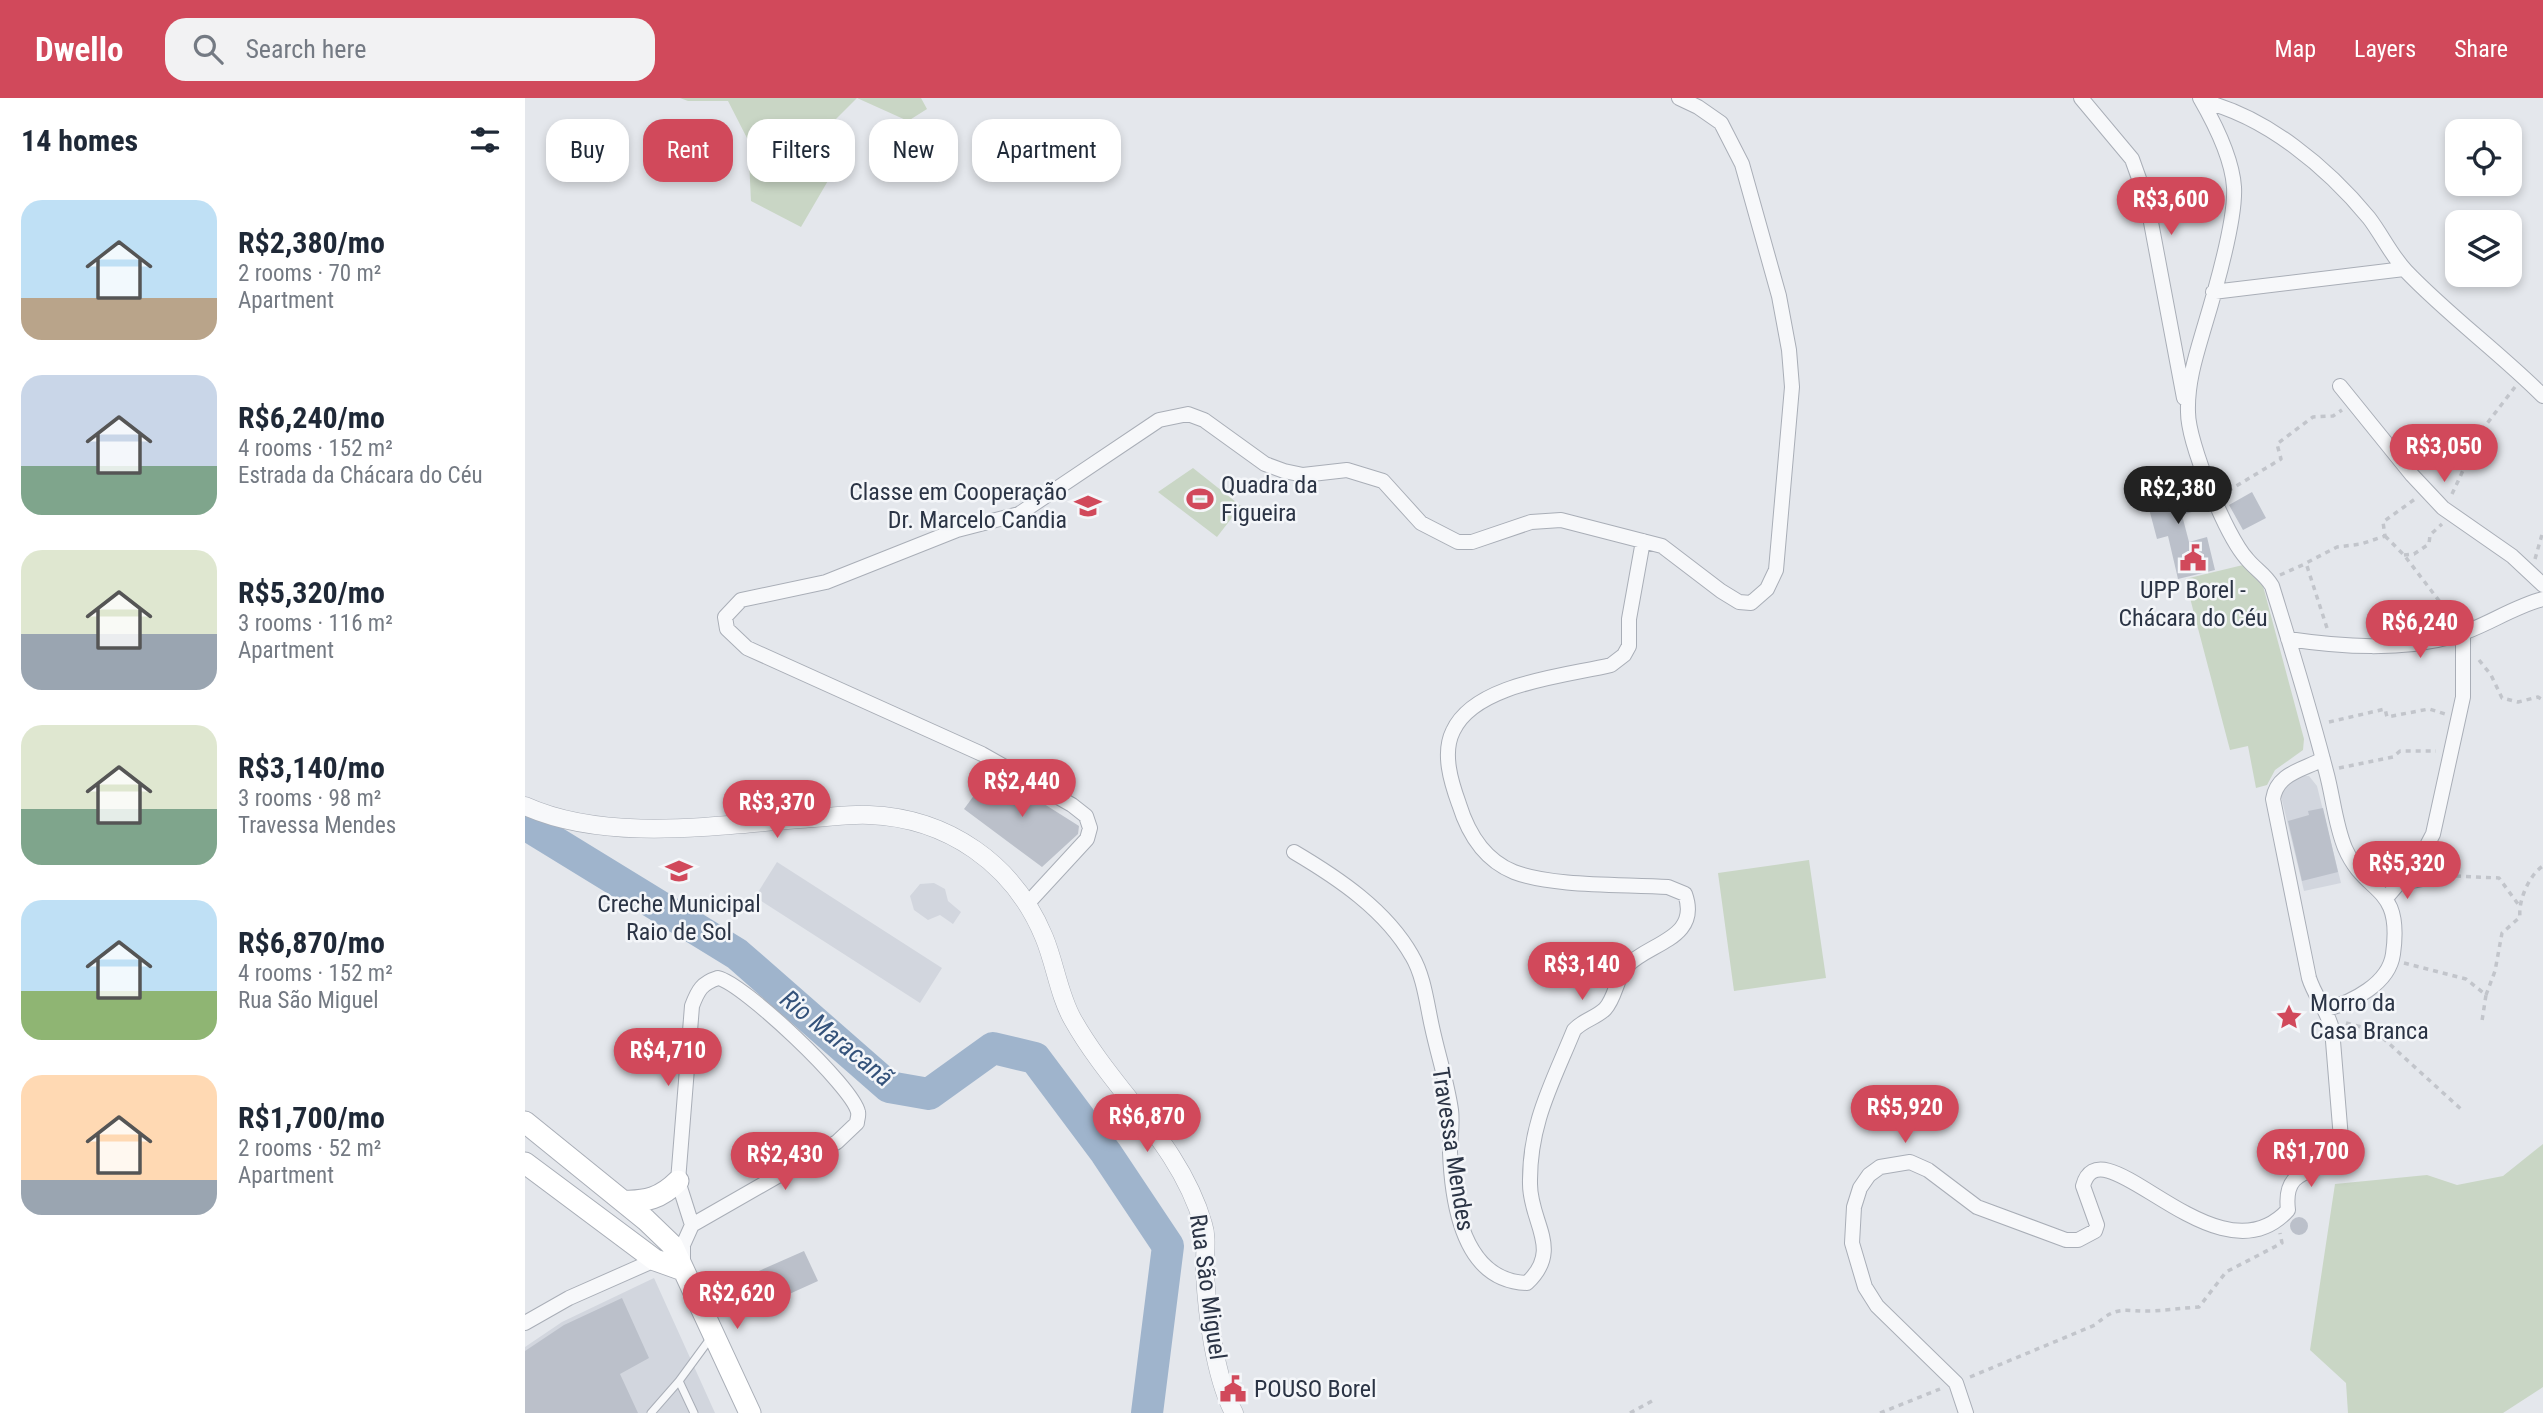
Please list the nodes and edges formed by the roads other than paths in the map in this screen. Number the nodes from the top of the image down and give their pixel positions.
1 (1679, 98) edge
2 (2081, 98) edge
3 (2201, 100) edge
4 (2404, 269) junction
5 (2213, 292) junction
6 (2340, 386) dead end
7 (2543, 396) edge
8 (2187, 413) junction
9 (1643, 541) junction
10 (2543, 585) edge
11 (2543, 599) edge
12 (2463, 638) junction
13 (2288, 639) junction
14 (2325, 764) junction
15 (525, 806) edge
16 (1294, 852) dead end
17 (2443, 875) road end
18 (2397, 884) junction
19 (2387, 897) junction
20 (1028, 903) junction
21 (2327, 1009) junction
22 (525, 1122) edge
23 (525, 1163) edge
24 (678, 1181) junction
25 (623, 1201) junction
26 (692, 1225) junction
27 (655, 1260) junction
28 (683, 1270) junction
29 (525, 1323) edge
30 (714, 1332) junction
31 (679, 1381) junction
32 (651, 1413) edge
33 (694, 1413) edge
34 (750, 1413) edge
35 (1234, 1413) edge
36 (1966, 1413) edge

1 - 9 street
2 - 8 street
3 - 4 street
3 - 5 street
4 - 5 street
4 - 7 street
5 - 8 street
6 - 10 street
8 - 13 street
9 - 16 street, Travessa Mendes
9 - 20 street
11 - 12 street
12 - 13 street
12 - 18 street
13 - 14 street
14 - 19 street
14 - 21 street
15 - 20 street, Rua São Miguel
17 - 18 street
18 - 19 street
19 - 21 street
20 - 35 street, Rua São Miguel
21 - 36 street
22 - 25 main road
23 - 27 main road
24 - 25 main road
24 - 26 street
24 - 26 street
25 - 28 main road
26 - 28 street
27 - 28 main road
27 - 29 street
28 - 30 main road
30 - 31 lane
30 - 34 main road
31 - 32 lane
31 - 33 lane

